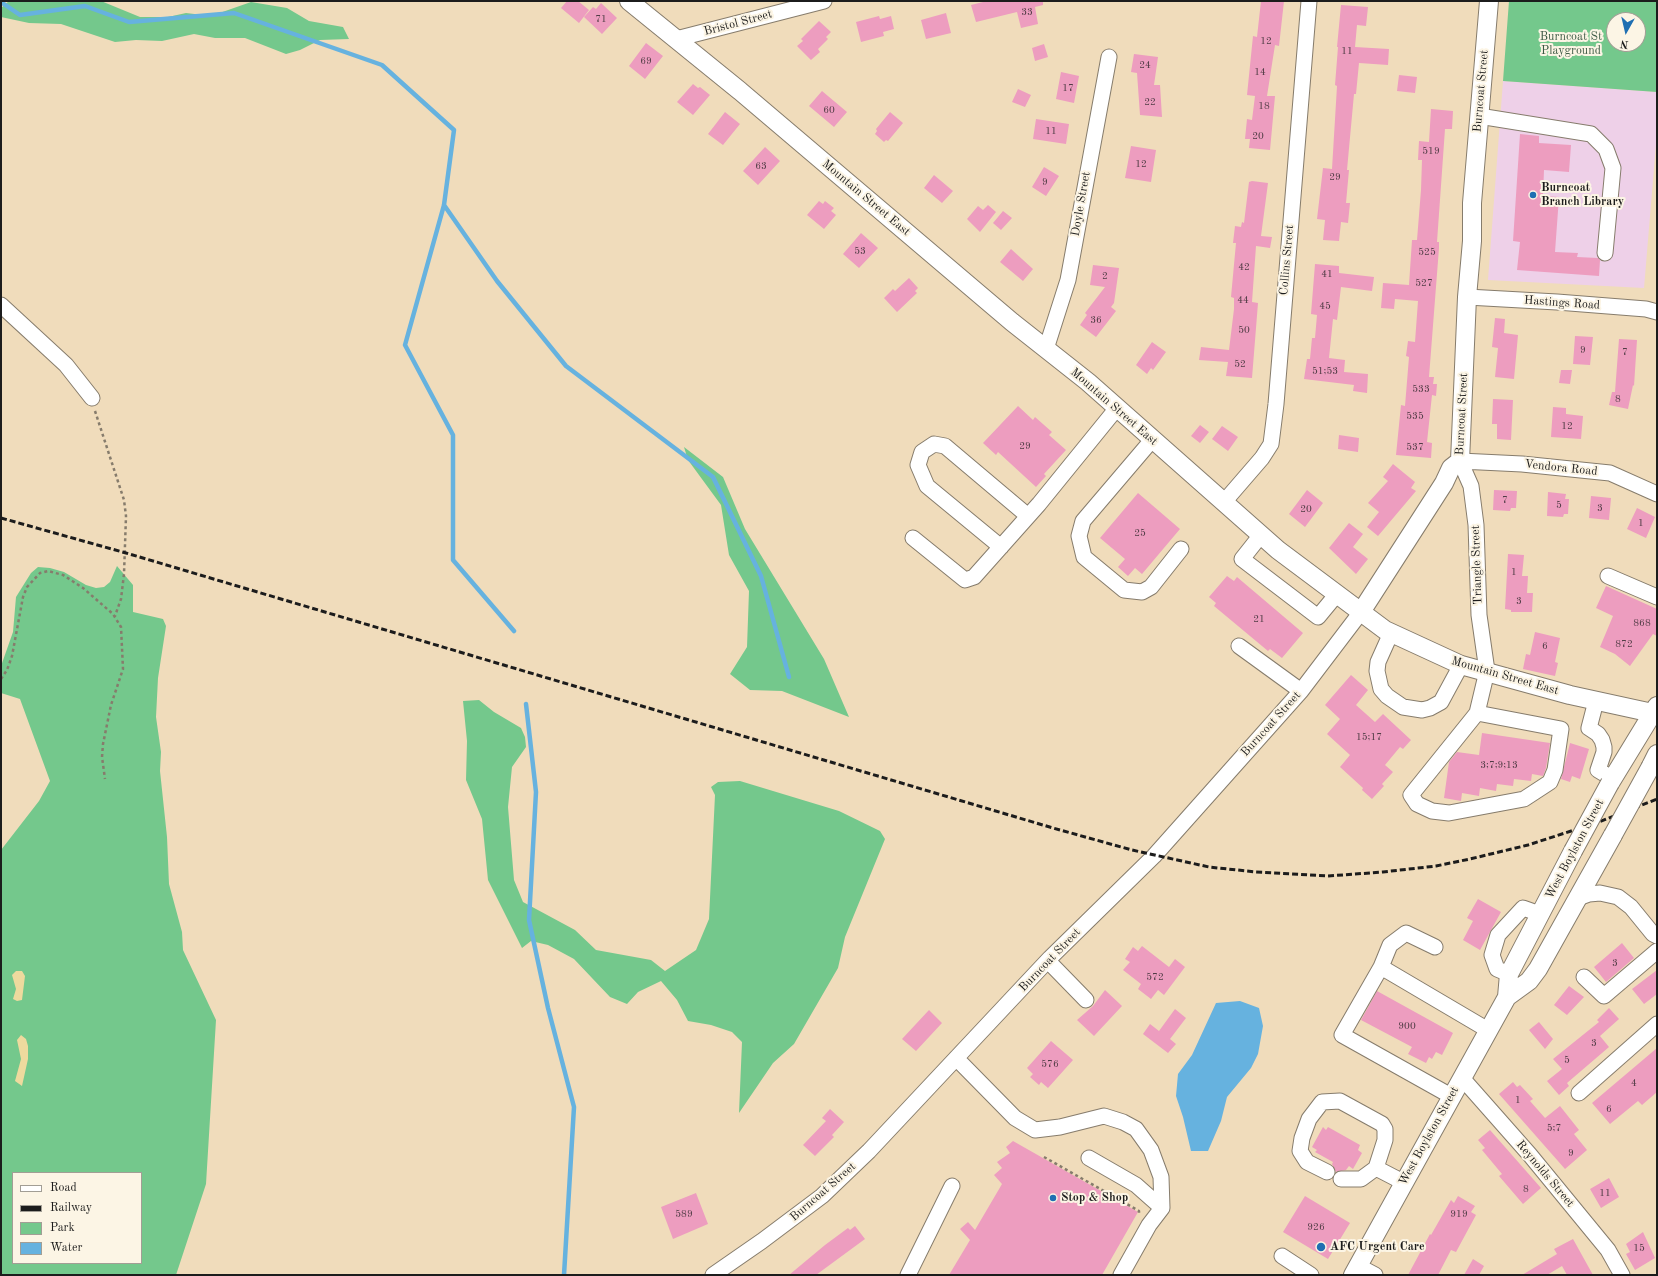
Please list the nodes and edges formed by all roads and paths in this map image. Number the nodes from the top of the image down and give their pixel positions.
1 (629, 1) edge
2 (824, 1) edge
3 (1309, 1) edge
4 (1489, 1) edge
5 (676, 39) junction
6 (1109, 57) dead end
7 (1479, 116) junction
8 (1605, 253) dead end
9 (1467, 297) junction
10 (1, 305) edge
11 (1656, 308) edge
12 (1046, 349) junction
13 (92, 398) joint
14 (1117, 408) junction
15 (1152, 440) junction
16 (1460, 461) junction
17 (1657, 494) edge
18 (1224, 502) junction
19 (1028, 516) junction
20 (1262, 535) junction
21 (914, 538) dead end
22 (1001, 548) junction
23 (1181, 549) dead end
24 (1608, 576) dead end
25 (1337, 594) junction
26 (1657, 597) edge
27 (1361, 612) junction
28 (115, 616) junction
29 (1391, 633) junction
30 (1239, 646) dead end
31 (1460, 665) junction
32 (1487, 671) junction
33 (1, 679) edge
34 (1301, 691) junction
35 (1596, 701) junction
36 (1655, 711) edge
37 (1477, 713) junction
38 (1654, 760) edge
39 (105, 779) dead end
40 (1612, 781) junction
41 (1578, 898) junction
42 (1540, 914) junction
43 (1657, 936) edge
44 (1435, 947) dead end
45 (1657, 951) edge
46 (1048, 961) junction
47 (1381, 967) junction
48 (1509, 974) junction
49 (1584, 977) dead end
50 (1507, 997) junction
51 (1086, 1000) dead end
52 (1657, 1024) edge
53 (1488, 1030) junction
54 (956, 1058) junction
55 (1462, 1078) junction
56 (1579, 1093) dead end
57 (1451, 1096) junction
58 (1044, 1157) dead end
59 (1089, 1158) dead end
60 (1376, 1168) junction
61 (1327, 1172) dead end
62 (1341, 1179) dead end
63 (1403, 1182) junction
64 (952, 1186) dead end
65 (1162, 1208) junction
66 (1136, 1220) dead end
67 (1282, 1256) dead end
68 (1355, 1270) edge
69 (713, 1275) edge
70 (908, 1275) edge
71 (1121, 1275) edge
72 (1311, 1275) edge
73 (1375, 1275) edge
74 (1622, 1275) edge

1 - 5 main road, Mountain Street East
2 - 5 street, Bristol Street
3 - 18 street, Collins Street
4 - 7 main road, Burncoat Street
5 - 12 main road, Mountain Street East
6 - 12 street, Doyle Street
7 - 8 street
7 - 9 main road, Burncoat Street
9 - 11 street, Hastings Road
9 - 16 main road, Burncoat Street
10 - 13 street
12 - 14 main road, Mountain Street East
13 - 28 path
14 - 15 main road, Mountain Street East
14 - 19 street
15 - 18 main road, Mountain Street East
15 - 23 street
16 - 17 street, Vendora Road
16 - 27 main road, Burncoat Street
16 - 32 street, Triangle Street
18 - 20 main road, Mountain Street East
19 - 22 street
19 - 22 street
20 - 25 main road, Mountain Street East
20 - 25 street
21 - 22 street
24 - 26 street
25 - 27 main road, Mountain Street East
27 - 29 main road, Mountain Street East
27 - 34 street, Burncoat Street
28 - 33 path
28 - 39 path
29 - 31 main road, Mountain Street East
29 - 31 street
30 - 34 street
31 - 32 main road, Mountain Street East
32 - 35 main road, Mountain Street East
32 - 37 street
34 - 46 street, Burncoat Street
35 - 36 main road, Mountain Street East
35 - 40 street
36 - 40 main road, West Boylston Street
37 - 37 street
38 - 41 main road, West Boylston Street, bridge
40 - 42 main road, West Boylston Street, bridge
41 - 43 street
41 - 50 main road, West Boylston Street
42 - 48 main road, West Boylston Street
42 - 48 street
44 - 47 street
45 - 49 street
46 - 51 street
46 - 54 street, Burncoat Street
47 - 53 street
47 - 57 street
48 - 50 main road, West Boylston Street
50 - 53 main road, West Boylston Street
52 - 56 street
53 - 55 main road, West Boylston Street
54 - 65 street
54 - 69 street, Burncoat Street
55 - 57 main road, West Boylston Street
55 - 74 street, Reynolds Street
57 - 63 main road, West Boylston Street
58 - 66 path
59 - 65 street
60 - 61 street
60 - 62 street
60 - 63 street
63 - 68 main road, West Boylston Street
64 - 70 street
65 - 71 street
67 - 72 street
68 - 73 street

